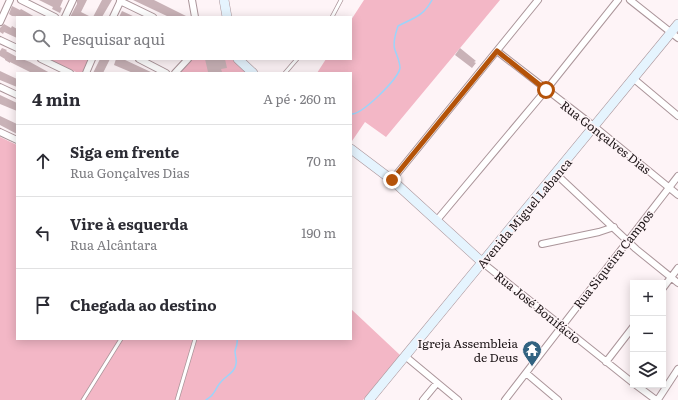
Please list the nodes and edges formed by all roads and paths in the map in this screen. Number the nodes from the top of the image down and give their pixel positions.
1 (10, 0) edge
2 (20, 0) edge
3 (73, 0) edge
4 (192, 0) edge
5 (224, 0) edge
6 (341, 0) edge
7 (538, 0) edge
8 (618, 0) edge
9 (630, 0) edge
10 (120, 1) edge
11 (53, 16) edge
12 (65, 16) edge
13 (113, 16) edge
14 (150, 16) edge
15 (195, 16) edge
16 (227, 16) edge
17 (333, 16) edge
18 (0, 22) edge
19 (678, 24) edge
20 (675, 35) edge
21 (0, 40) edge
22 (16, 48) edge
23 (497, 51) junction
24 (44, 60) edge
25 (92, 60) edge
26 (141, 60) edge
27 (187, 60) edge
28 (239, 60) edge
29 (296, 60) edge
30 (68, 72) edge
31 (86, 72) edge
32 (164, 72) edge
33 (176, 72) edge
34 (252, 72) edge
35 (286, 72) edge
36 (634, 79) junction
37 (0, 87) edge
38 (546, 90) junction
39 (16, 95) edge
40 (678, 116) edge
41 (595, 127) junction
42 (0, 132) edge
43 (16, 140) edge
44 (352, 150) edge
45 (556, 174) junction
46 (678, 176) edge
47 (392, 180) junction
48 (669, 187) junction
49 (678, 195) edge
50 (437, 220) junction
51 (614, 227) junction
52 (628, 241) junction
53 (542, 244) dead end
54 (482, 263) junction
55 (678, 268) edge
56 (671, 277) junction
57 (678, 283) edge
58 (666, 284) edge
59 (562, 326) junction
60 (630, 331) edge
61 (120, 340) edge
62 (195, 340) edge
63 (405, 356) junction
64 (606, 362) junction
65 (678, 369) edge
66 (526, 373) junction
67 (630, 381) edge
68 (437, 382) junction
69 (666, 387) edge
70 (640, 388) edge
71 (666, 388) edge
72 (83, 400) edge
73 (177, 400) edge
74 (369, 400) edge
75 (423, 400) edge
76 (458, 400) edge
77 (505, 400) edge
78 (558, 400) edge

1 - 18 street
2 - 11 street
3 - 12 street
4 - 15 street
5 - 16 main road
6 - 17 lane
7 - 23 street
8 - 38 street
9 - 20 street
10 - 13 street
10 - 14 street
19 - 20 main road, Avenida Miguel Labanca
20 - 36 main road, Avenida Miguel Labanca
21 - 22 street
23 - 38 street, Rua Gonçalves Dias
23 - 47 street
24 - 30 street
25 - 31 street
26 - 32 street
27 - 33 street
28 - 34 main road
29 - 35 lane
36 - 40 street
36 - 41 main road, Avenida Miguel Labanca
37 - 39 street
38 - 41 street, Rua Gonçalves Dias
38 - 50 street
41 - 45 main road, Avenida Miguel Labanca
41 - 48 street, Rua Gonçalves Dias
42 - 43 street
44 - 47 main road, Rua José Bonifácio
45 - 51 street
45 - 54 main road, Avenida Miguel Labanca
46 - 48 street, Rua Siqueira Campos
47 - 50 main road, Rua José Bonifácio
48 - 49 street, Rua Gonçalves Dias
48 - 52 street, Rua Siqueira Campos
50 - 54 main road, Rua José Bonifácio
51 - 52 street
51 - 53 street
52 - 56 street
52 - 59 street, Rua Siqueira Campos
54 - 59 street, Rua José Bonifácio
54 - 63 main road, Avenida Miguel Labanca
55 - 56 street
56 - 57 street
56 - 58 street
59 - 64 street, Rua José Bonifácio
59 - 66 street, Rua Siqueira Campos
60 - 64 street
61 - 72 lane
62 - 73 lane
63 - 68 street
63 - 74 main road, Avenida Miguel Labanca
64 - 67 street, Rua José Bonifácio
65 - 69 street
66 - 77 street, Rua Siqueira Campos
66 - 78 street
68 - 75 street
68 - 76 street
70 - 71 street

